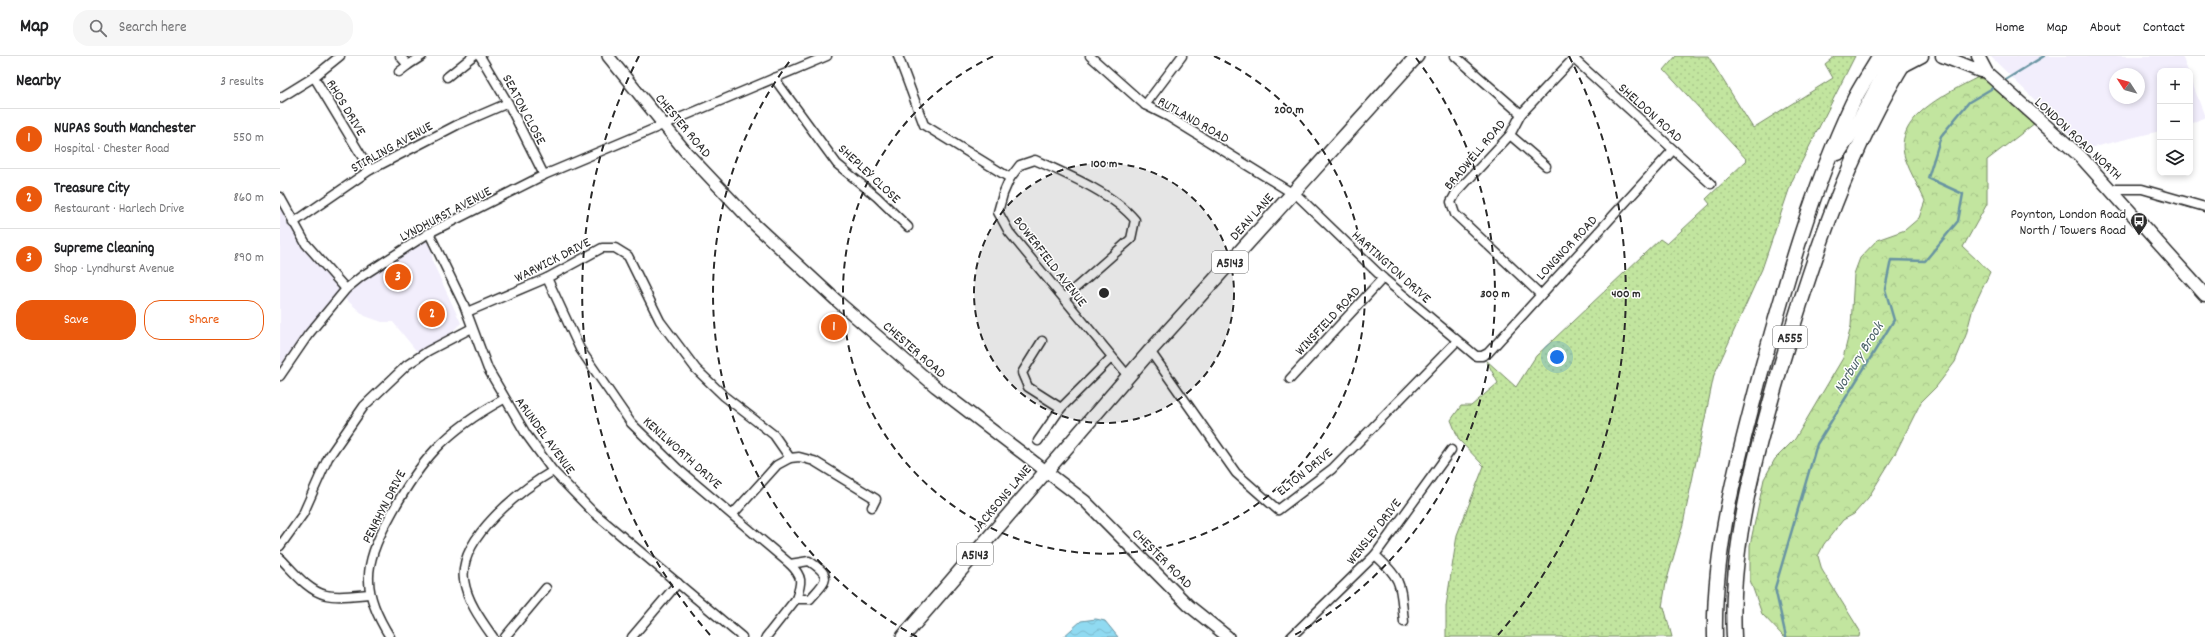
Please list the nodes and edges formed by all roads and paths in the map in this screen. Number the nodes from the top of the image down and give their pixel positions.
1 (340, 56) edge
2 (400, 56) edge
3 (422, 56) edge
4 (473, 56) edge
5 (480, 56) edge
6 (608, 56) edge
7 (827, 56) edge
8 (898, 56) edge
9 (1090, 56) edge
10 (1182, 56) edge
11 (1417, 56) edge
12 (1455, 56) edge
13 (1880, 56) edge
14 (1922, 56) edge
15 (1942, 56) edge
16 (1965, 56) edge
17 (1978, 56) edge
18 (1575, 57) edge
19 (1901, 60) edge
20 (408, 65) junction
21 (399, 72) dead end
22 (1986, 74) junction
23 (314, 76) junction
24 (447, 77) dead end
25 (774, 78) junction
26 (280, 98) edge
27 (508, 103) junction
28 (1145, 105) junction
29 (1521, 114) junction
30 (662, 124) junction
31 (1510, 134) junction
32 (1673, 150) junction
33 (1546, 166) dead end
34 (370, 170) junction
35 (544, 175) junction
36 (1010, 178) junction
37 (1822, 178) junction
38 (1711, 184) dead end
39 (2112, 189) junction
40 (1293, 193) junction
41 (280, 197) edge
42 (2205, 207) edge
43 (293, 223) junction
44 (908, 227) dead end
45 (429, 233) junction
46 (547, 278) junction
47 (1383, 278) junction
48 (346, 289) junction
49 (1540, 294) junction
50 (2205, 296) edge
51 (1064, 298) junction
52 (467, 312) junction
53 (472, 328) junction
54 (1042, 341) dead end
55 (1457, 341) junction
56 (1150, 351) junction
57 (1476, 356) joint
58 (1111, 358) junction
59 (280, 376) edge
60 (1128, 376) junction
61 (1290, 379) dead end
62 (504, 399) junction
63 (1061, 408) junction
64 (1038, 441) dead end
65 (1451, 450) dead end
66 (790, 458) junction
67 (1046, 470) junction
68 (553, 471) junction
69 (882, 491) dead end
70 (876, 499) junction
71 (872, 507) dead end
72 (733, 514) junction
73 (280, 546) edge
74 (1375, 555) junction
75 (280, 558) edge
76 (790, 564) junction
77 (678, 583) junction
78 (546, 588) dead end
79 (370, 594) junction
80 (796, 599) junction
81 (1404, 622) dead end
82 (390, 637) edge
83 (492, 637) edge
84 (505, 637) edge
85 (632, 637) edge
86 (742, 637) edge
87 (766, 637) edge
88 (903, 637) edge
89 (1228, 637) edge
90 (1291, 637) edge
91 (1715, 637) edge
92 (1734, 637) edge

1 - 23 street
2 - 20 street
3 - 20 street
4 - 24 street
5 - 27 street, SEATON CLOSE
6 - 30 street, CHESTER ROAD
7 - 25 street, LYNDHURST AVENUE
8 - 36 street
9 - 28 street, RUTLAND ROAD
10 - 28 street
11 - 40 main road, DEAN LANE / A5143
12 - 29 street
13 - 37 highway, A555
14 - 19 main road
15 - 22 main road
16 - 22 main road, LONDON ROAD NORTH
17 - 22 main road
18 - 29 street, BRADWELL ROAD
18 - 32 street, SHELDON ROAD
19 - 37 highway
19 - 92 highway, A555
20 - 21 street
22 - 39 main road, LONDON ROAD NORTH
23 - 26 street
23 - 34 street, RHOS DRIVE
25 - 30 street, LYNDHURST AVENUE
25 - 44 street, SHEPLEY CLOSE
27 - 34 street, STIRLING AVENUE
27 - 35 street, SEATON CLOSE
28 - 40 street, RUTLAND ROAD
29 - 31 street, BRADWELL ROAD
30 - 35 street, LYNDHURST AVENUE
30 - 67 street, CHESTER ROAD
31 - 33 street
31 - 49 street, BRADWELL ROAD
32 - 38 street, SHELDON ROAD
32 - 49 street, LONGNOR ROAD
34 - 43 street, STIRLING AVENUE
35 - 45 street, LYNDHURST AVENUE
36 - 51 street, BOWERFIELD AVENUE
36 - 51 street
37 - 91 highway, A555
39 - 42 street
39 - 50 main road, LONDON ROAD NORTH
40 - 47 street, HARTINGTON DRIVE
40 - 56 main road, DEAN LANE / A5143
41 - 43 street
43 - 48 street
45 - 48 street, LYNDHURST AVENUE
45 - 52 street, ARUNDEL AVENUE
46 - 52 street, WARWICK DRIVE
46 - 66 street, WARWICK DRIVE
46 - 72 street, KENILWORTH DRIVE
47 - 55 street, HARTINGTON DRIVE
47 - 61 street, WINSFIELD ROAD
48 - 59 street, LYNDHURST AVENUE
49 - 57 street, LONGNOR ROAD
51 - 58 street, BOWERFIELD AVENUE
52 - 53 street, ARUNDEL AVENUE
53 - 62 street, ARUNDEL AVENUE
53 - 73 street
54 - 63 street
55 - 56 street, ELTON DRIVE
55 - 57 street, HARTINGTON DRIVE
56 - 60 main road, DEAN LANE / A5143
58 - 60 street, BOWERFIELD AVENUE
58 - 63 street
60 - 67 main road, DEAN LANE / A5143
62 - 68 street, ARUNDEL AVENUE
62 - 79 street, PENRHYN DRIVE
63 - 64 street
65 - 74 street, WENSLEY DRIVE
66 - 70 street
66 - 72 street
67 - 88 main road, JACKSONS LANE / A5143
67 - 89 street, CHESTER ROAD
68 - 77 street, ARUNDEL AVENUE
68 - 83 street
69 - 70 street
70 - 71 street
72 - 76 street, KENILWORTH DRIVE
74 - 81 street
74 - 90 street, WENSLEY DRIVE
75 - 79 street
76 - 80 street, KENILWORTH DRIVE
76 - 80 street
77 - 85 street
77 - 86 street, ARUNDEL AVENUE
78 - 84 street
79 - 82 street
80 - 87 street, KENILWORTH DRIVE

